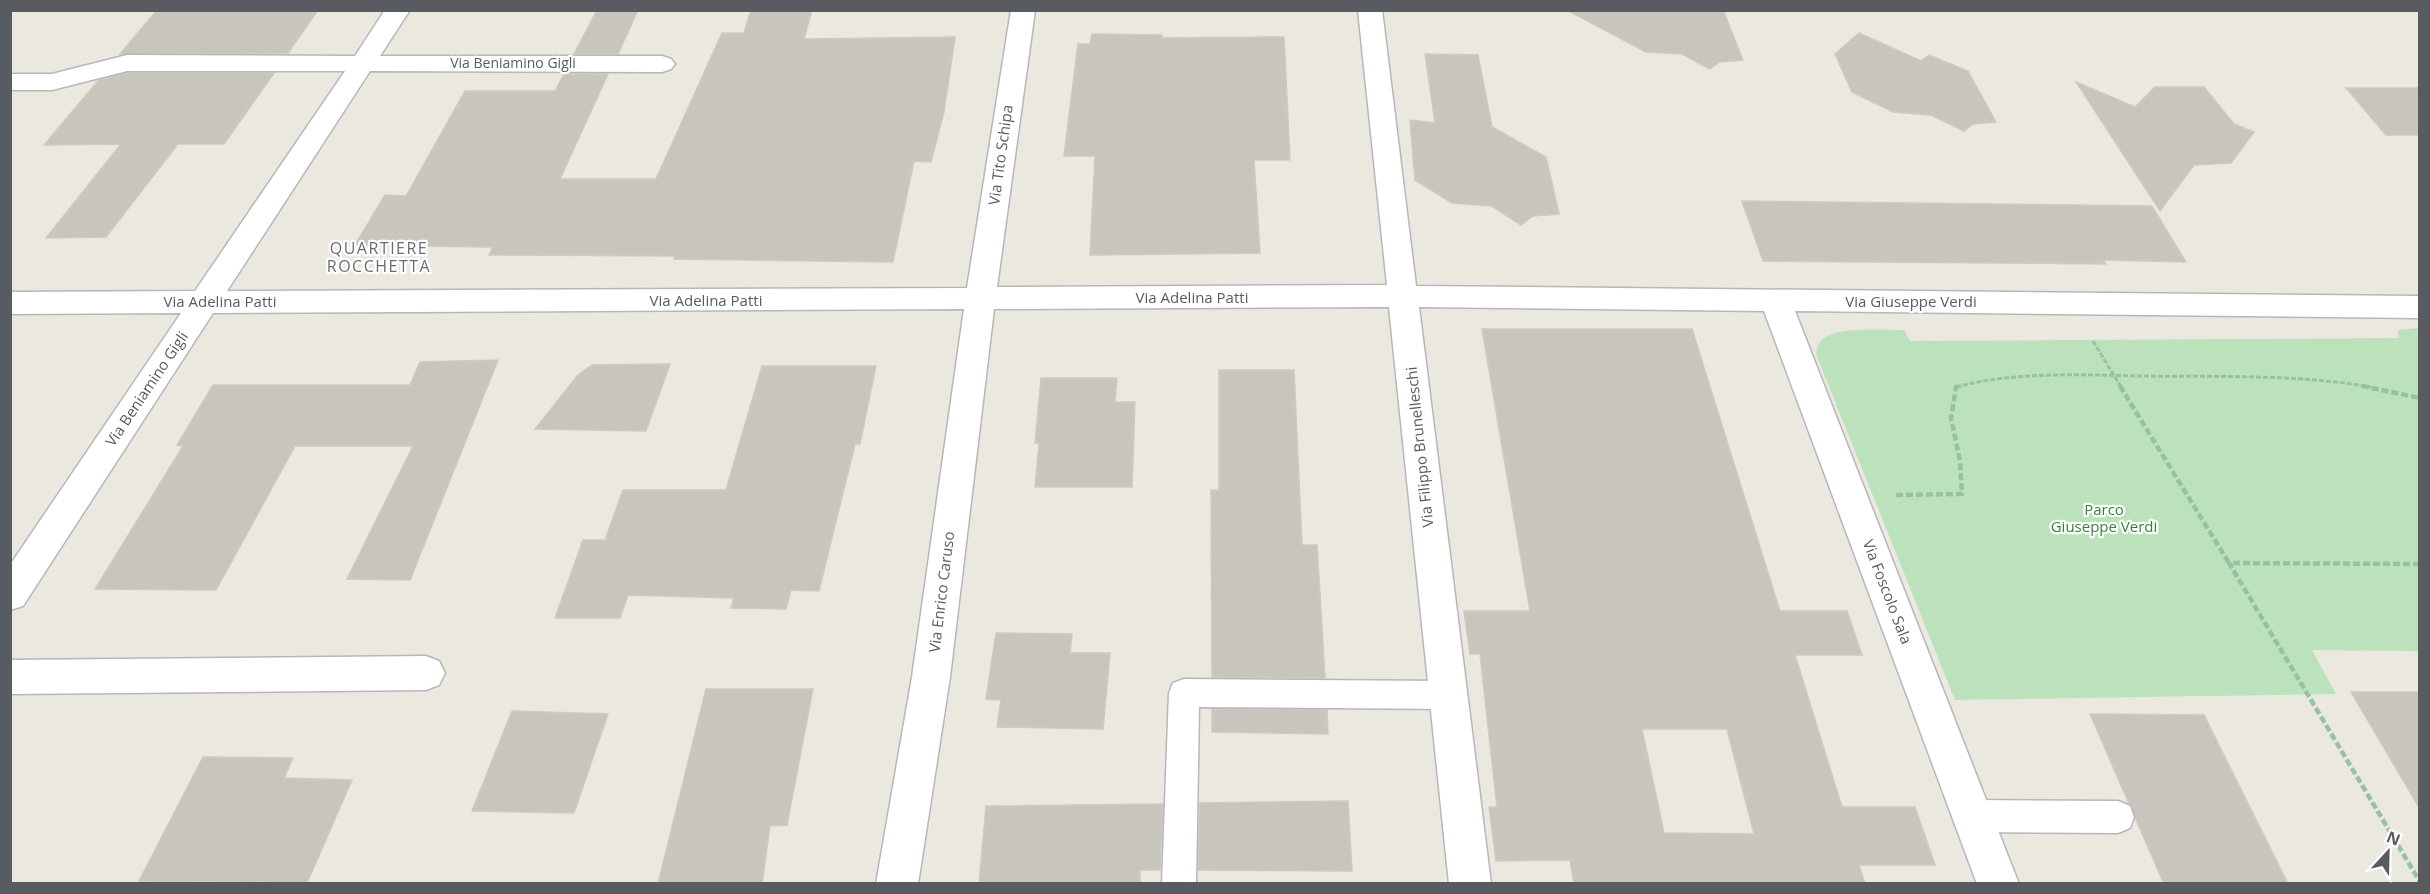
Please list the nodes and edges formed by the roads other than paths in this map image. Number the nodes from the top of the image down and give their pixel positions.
1 (398, 10) edge
2 (1023, 10) edge
3 (1370, 10) edge
4 (364, 62) junction
5 (662, 64) dead end
6 (10, 82) edge
7 (1402, 296) junction
8 (980, 300) junction
9 (1776, 301) junction
10 (205, 302) junction
11 (10, 303) edge
12 (2420, 307) edge
13 (10, 596) edge
14 (426, 673) dead end
15 (10, 677) edge
16 (1448, 695) junction
17 (1972, 816) junction
18 (2118, 817) dead end
19 (897, 884) edge
20 (1179, 884) edge
21 (1470, 884) edge
22 (1998, 884) edge

1 - 4 street, Via Beniamino Gigli
2 - 8 street, Via Tito Schipa
3 - 7 street, Via Filippo Brunelleschi
4 - 5 street, Via Beniamino Gigli
4 - 6 street, Via Beniamino Gigli
4 - 10 street, Via Beniamino Gigli
7 - 8 street, Via Adelina Patti
7 - 9 street, Via Giuseppe Verdi
7 - 16 street, Via Filippo Brunelleschi
8 - 10 street, Via Adelina Patti
8 - 19 street, Via Enrico Caruso
9 - 12 street, Via Giuseppe Verdi
9 - 17 street, Via Foscolo Sala
10 - 11 street, Via Adelina Patti
10 - 13 street, Via Beniamino Gigli
14 - 15 street
16 - 20 lane
16 - 21 street, Via Filippo Brunelleschi
17 - 18 lane
17 - 22 street, Via Foscolo Sala

